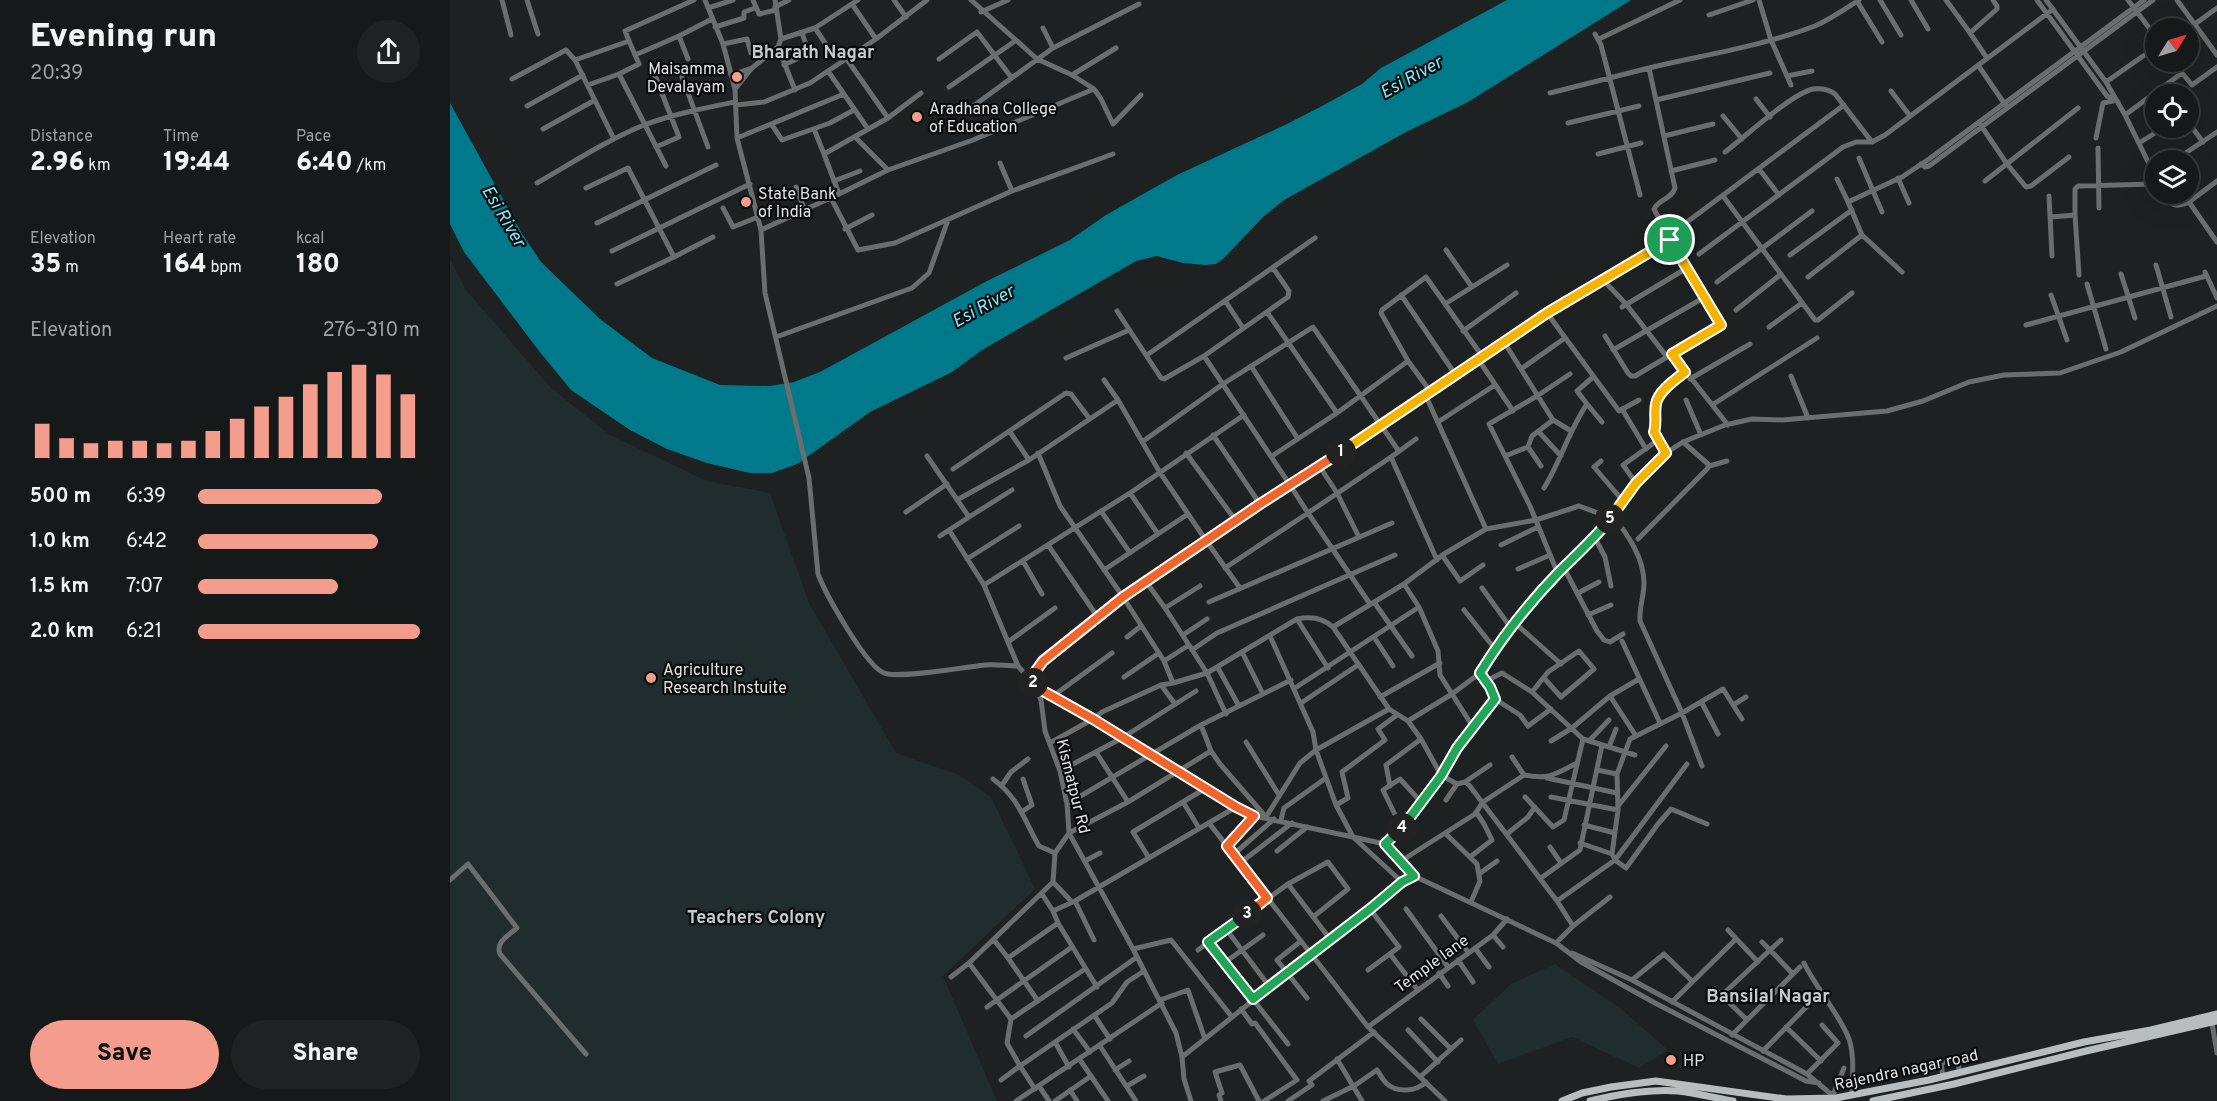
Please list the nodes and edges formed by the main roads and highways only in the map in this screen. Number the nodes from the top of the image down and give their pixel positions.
1 (2217, 1014) edge
2 (2214, 1022) edge
3 (1836, 1098) edge
4 (1562, 1101) edge
5 (1590, 1101) edge
6 (1733, 1101) edge
7 (1873, 1101) edge

1 - 3 main road, Rajendra nagar road
2 - 7 main road, Rajendra nagar road
3 - 4 main road, Rajendra nagar road
5 - 6 main road

